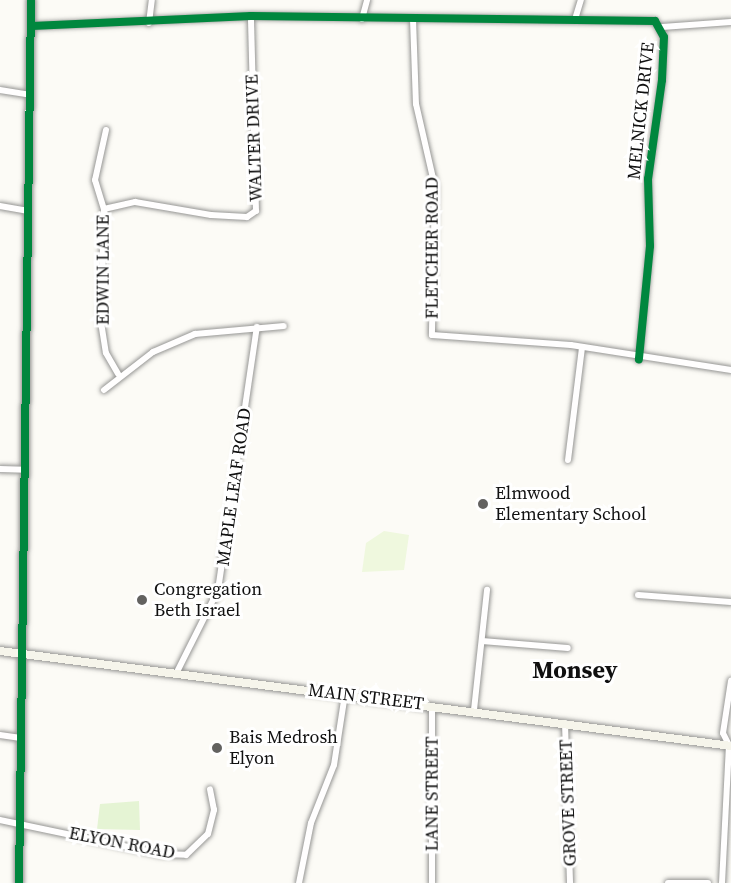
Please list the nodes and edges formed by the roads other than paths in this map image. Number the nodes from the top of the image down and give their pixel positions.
1 (31, 0) edge
2 (152, 0) edge
3 (367, 0) edge
4 (581, 0) edge
5 (250, 16) junction
6 (576, 16) junction
7 (362, 19) junction
8 (413, 19) junction
9 (731, 22) edge
10 (149, 23) junction
11 (32, 26) junction
12 (662, 27) junction
13 (0, 90) edge
14 (31, 95) junction
15 (106, 130) dead end
16 (0, 206) edge
17 (104, 209) junction
18 (29, 211) junction
19 (257, 327) junction
20 (284, 327) dead end
21 (582, 348) junction
22 (639, 359) junction
23 (731, 370) edge
24 (118, 374) junction
25 (104, 390) dead end
26 (568, 459) dead end
27 (0, 469) edge
28 (25, 470) junction
29 (487, 590) dead end
30 (638, 595) dead end
31 (731, 602) edge
32 (482, 640) junction
33 (568, 648) dead end
34 (0, 651) edge
35 (22, 654) junction
36 (176, 674) junction
37 (731, 681) edge
38 (345, 694) junction
39 (432, 706) junction
40 (474, 710) junction
41 (565, 723) junction
42 (0, 735) edge
43 (21, 738) junction
44 (730, 745) edge
45 (210, 789) dead end
46 (0, 819) edge
47 (17, 823) junction
48 (19, 883) edge
49 (299, 883) edge
50 (432, 883) edge
51 (570, 883) edge
52 (669, 883) edge
53 (708, 883) edge
54 (722, 883) edge

1 - 11 street
2 - 10 street
3 - 7 street
4 - 6 street
5 - 7 street, MELNICK DRIVE
5 - 10 street, MELNICK DRIVE
5 - 17 street, WALTER DRIVE
6 - 8 street, MELNICK DRIVE
6 - 12 street, MELNICK DRIVE
7 - 8 street, MELNICK DRIVE
8 - 21 street, FLETCHER ROAD
9 - 12 street
10 - 11 street, MELNICK DRIVE
11 - 14 street
12 - 22 street, MELNICK DRIVE
13 - 14 street
14 - 18 street
15 - 17 street, EDWIN LANE
16 - 18 street
17 - 24 street, EDWIN LANE
18 - 28 street
19 - 20 street
19 - 24 street
19 - 36 street, MAPLE LEAF ROAD
21 - 22 street
21 - 26 street
22 - 23 street
24 - 25 street
27 - 28 street
28 - 35 street
29 - 32 street
30 - 31 street
32 - 33 street
32 - 40 street
34 - 35 street, MAIN STREET
35 - 36 street, MAIN STREET
35 - 43 street
36 - 38 street, MAIN STREET
37 - 44 street
38 - 39 street, MAIN STREET
38 - 49 street
39 - 40 street, MAIN STREET
39 - 50 street, LANE STREET
40 - 41 street, MAIN STREET
41 - 44 street, MAIN STREET
41 - 51 street, GROVE STREET
42 - 43 street
43 - 47 street
44 - 54 street
45 - 47 street, ELYON ROAD
46 - 47 street
47 - 48 street
52 - 53 street

